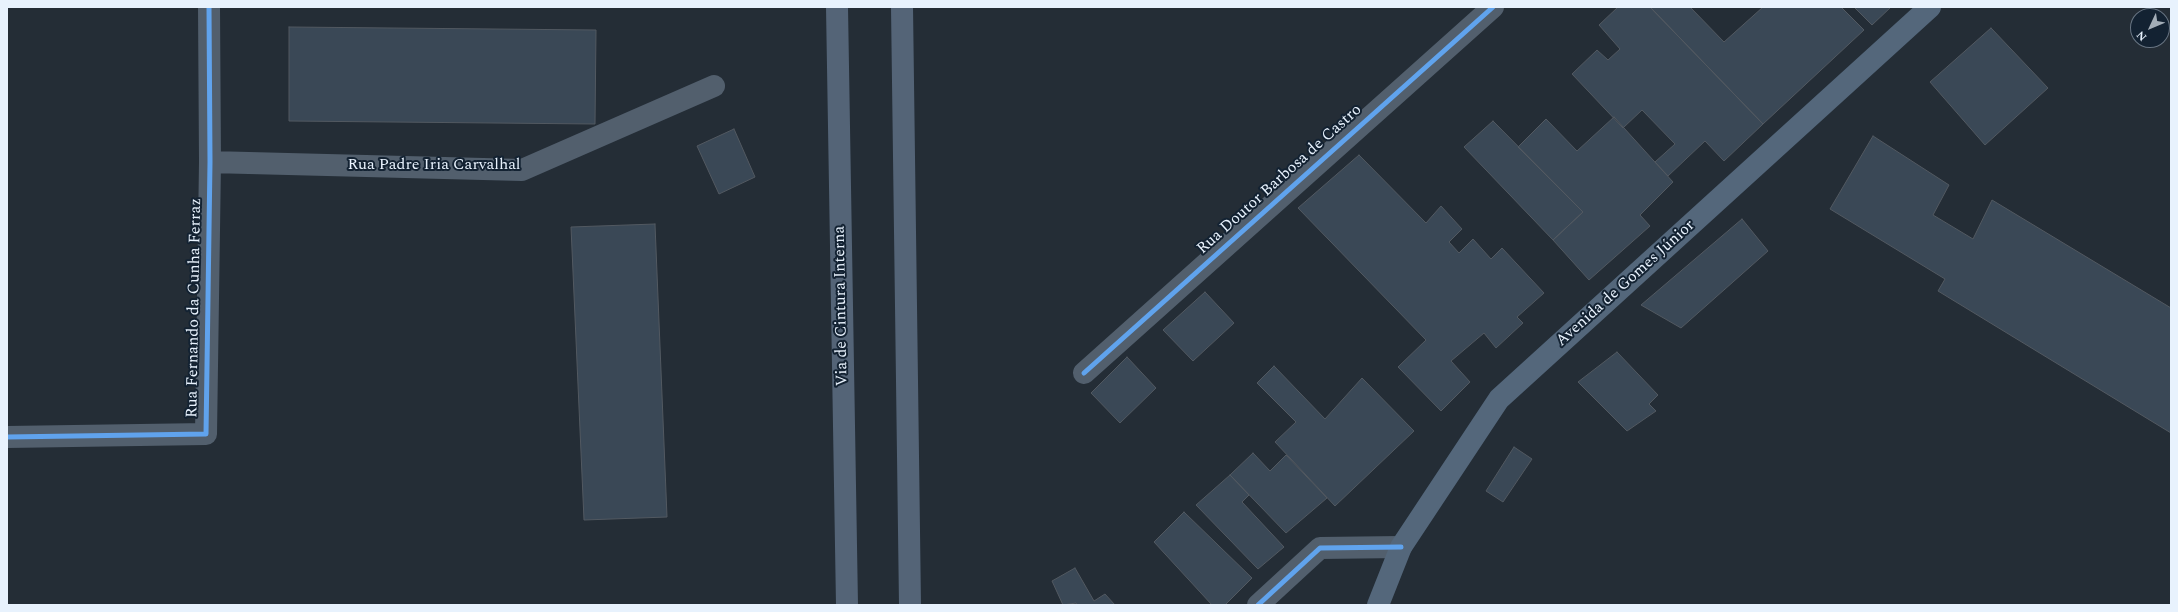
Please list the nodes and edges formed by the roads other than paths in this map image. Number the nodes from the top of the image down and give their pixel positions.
1 (209, 7) edge
2 (837, 7) edge
3 (902, 7) edge
4 (1493, 7) edge
5 (1930, 7) edge
6 (714, 86) dead end
7 (210, 162) junction
8 (1084, 373) dead end
9 (7, 437) edge
10 (1401, 547) junction
11 (847, 605) edge
12 (910, 605) edge
13 (1258, 605) edge
14 (1378, 605) edge

1 - 7 street, Rua Fernando da Cunha Ferraz
2 - 11 highway, Via de Cintura Interna
3 - 12 highway
4 - 8 street, Rua Doutor Barbosa de Castro
5 - 10 main road, Avenida de Gomes Júnior
6 - 7 street, Rua Padre Iria Carvalhal
7 - 9 street, Rua Fernando da Cunha Ferraz
10 - 13 street
10 - 14 main road, Avenida de Gomes Júnior

